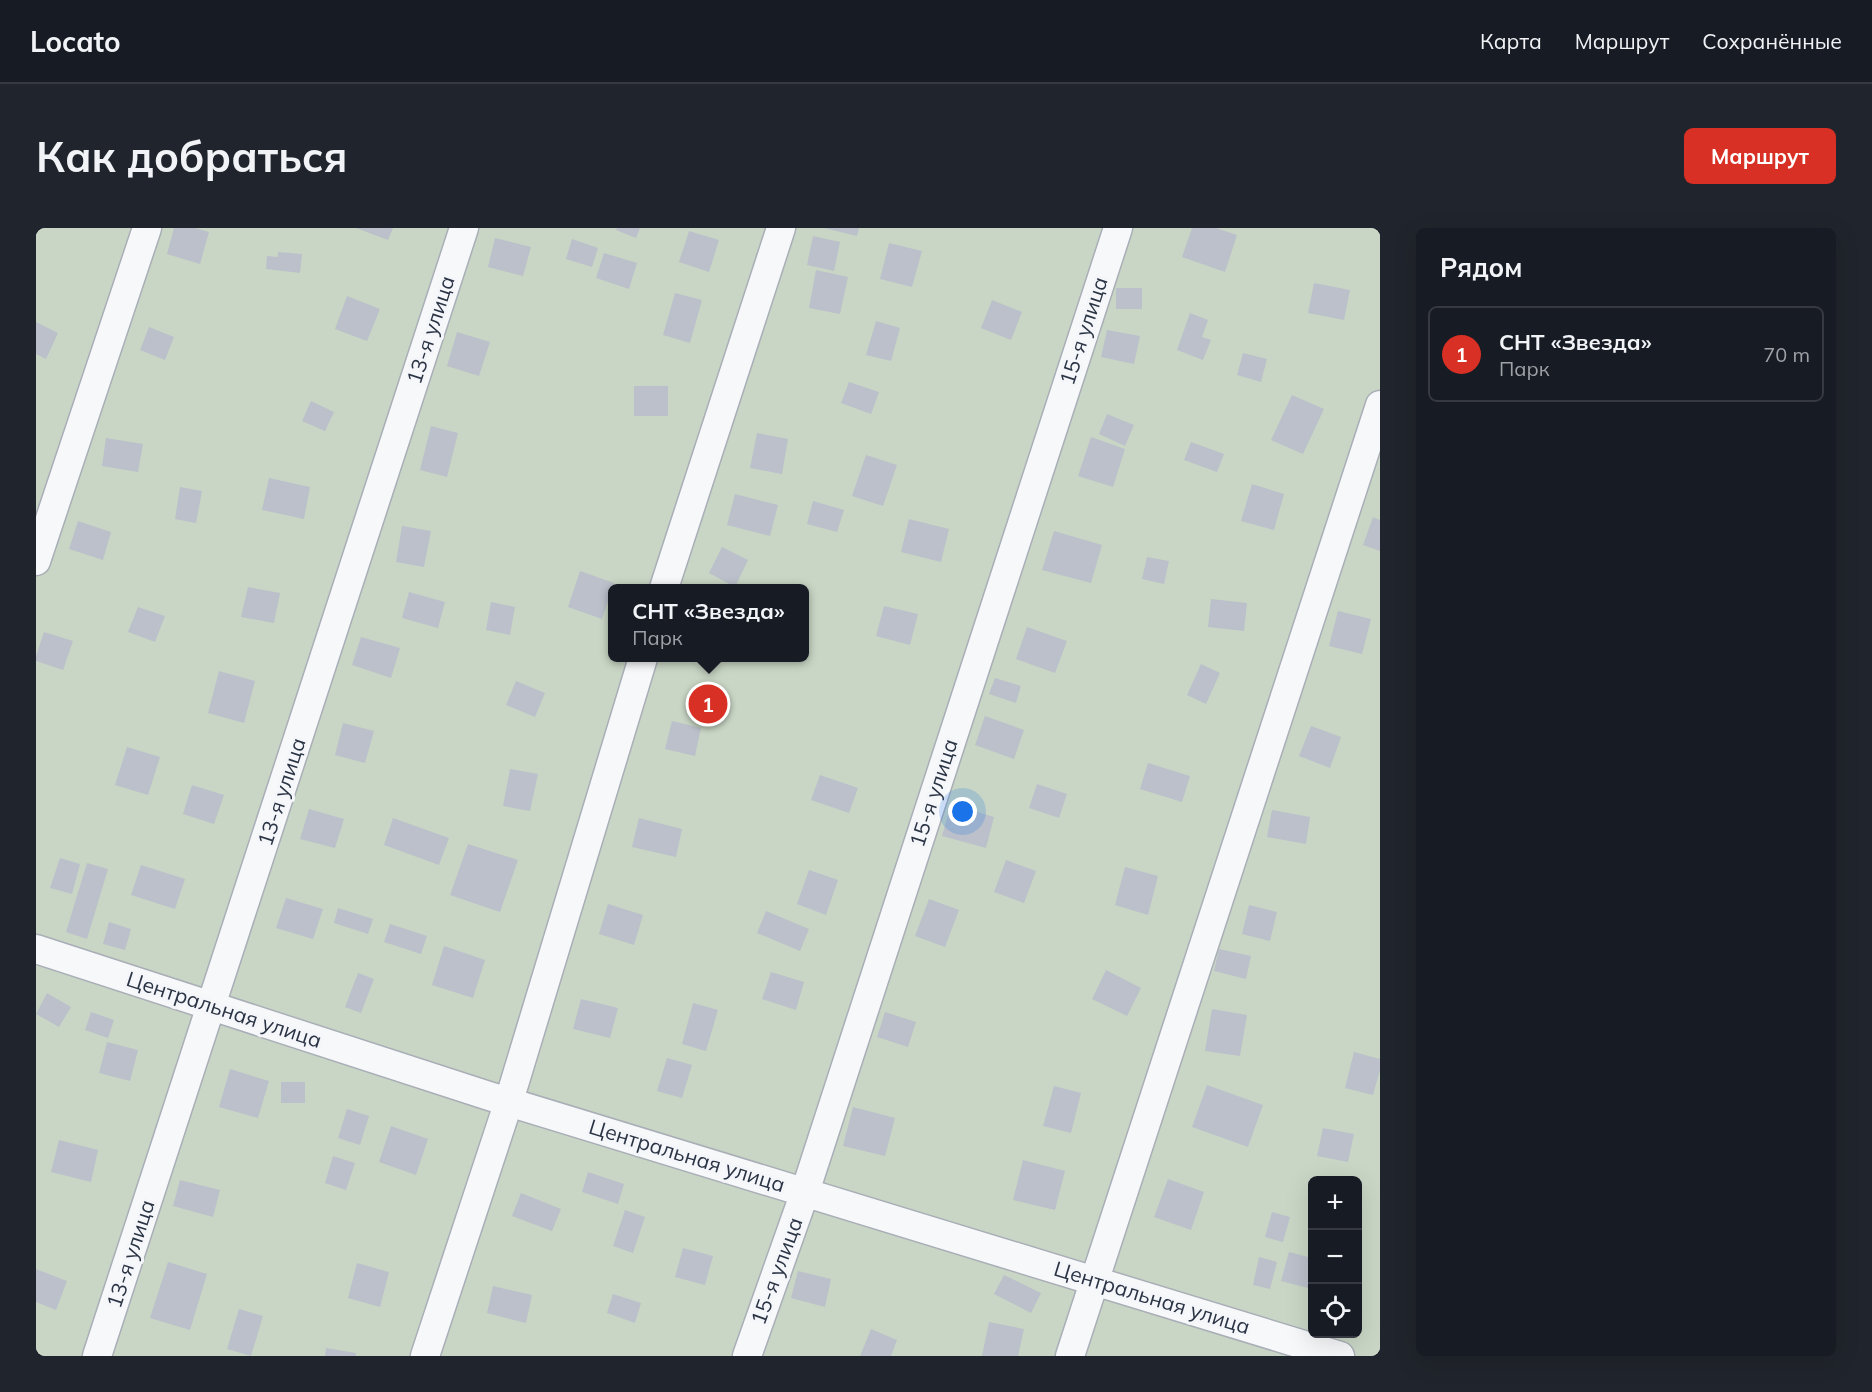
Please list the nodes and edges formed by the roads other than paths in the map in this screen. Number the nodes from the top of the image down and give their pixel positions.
1 (147, 228) edge
2 (464, 228) edge
3 (781, 228) edge
4 (1118, 228) edge
5 (1380, 405) edge
6 (36, 561) edge
7 (665, 584) edge
8 (641, 662) edge
9 (36, 949) edge
10 (212, 1006) junction
11 (509, 1101) junction
12 (805, 1192) junction
13 (1095, 1281) junction
14 (98, 1356) edge
15 (425, 1356) edge
16 (747, 1356) edge
17 (1070, 1356) edge
18 (1340, 1356) edge

1 - 6 street
2 - 10 street, 13-я улица
3 - 7 street
4 - 12 street, 15-я улица
5 - 13 street
8 - 11 street
9 - 10 street, Центральная улица
10 - 11 street, Центральная улица
10 - 14 street, 13-я улица
11 - 12 street, Центральная улица
11 - 15 street
12 - 13 street, Центральная улица
12 - 16 street, 15-я улица
13 - 17 street
13 - 18 street, Центральная улица

